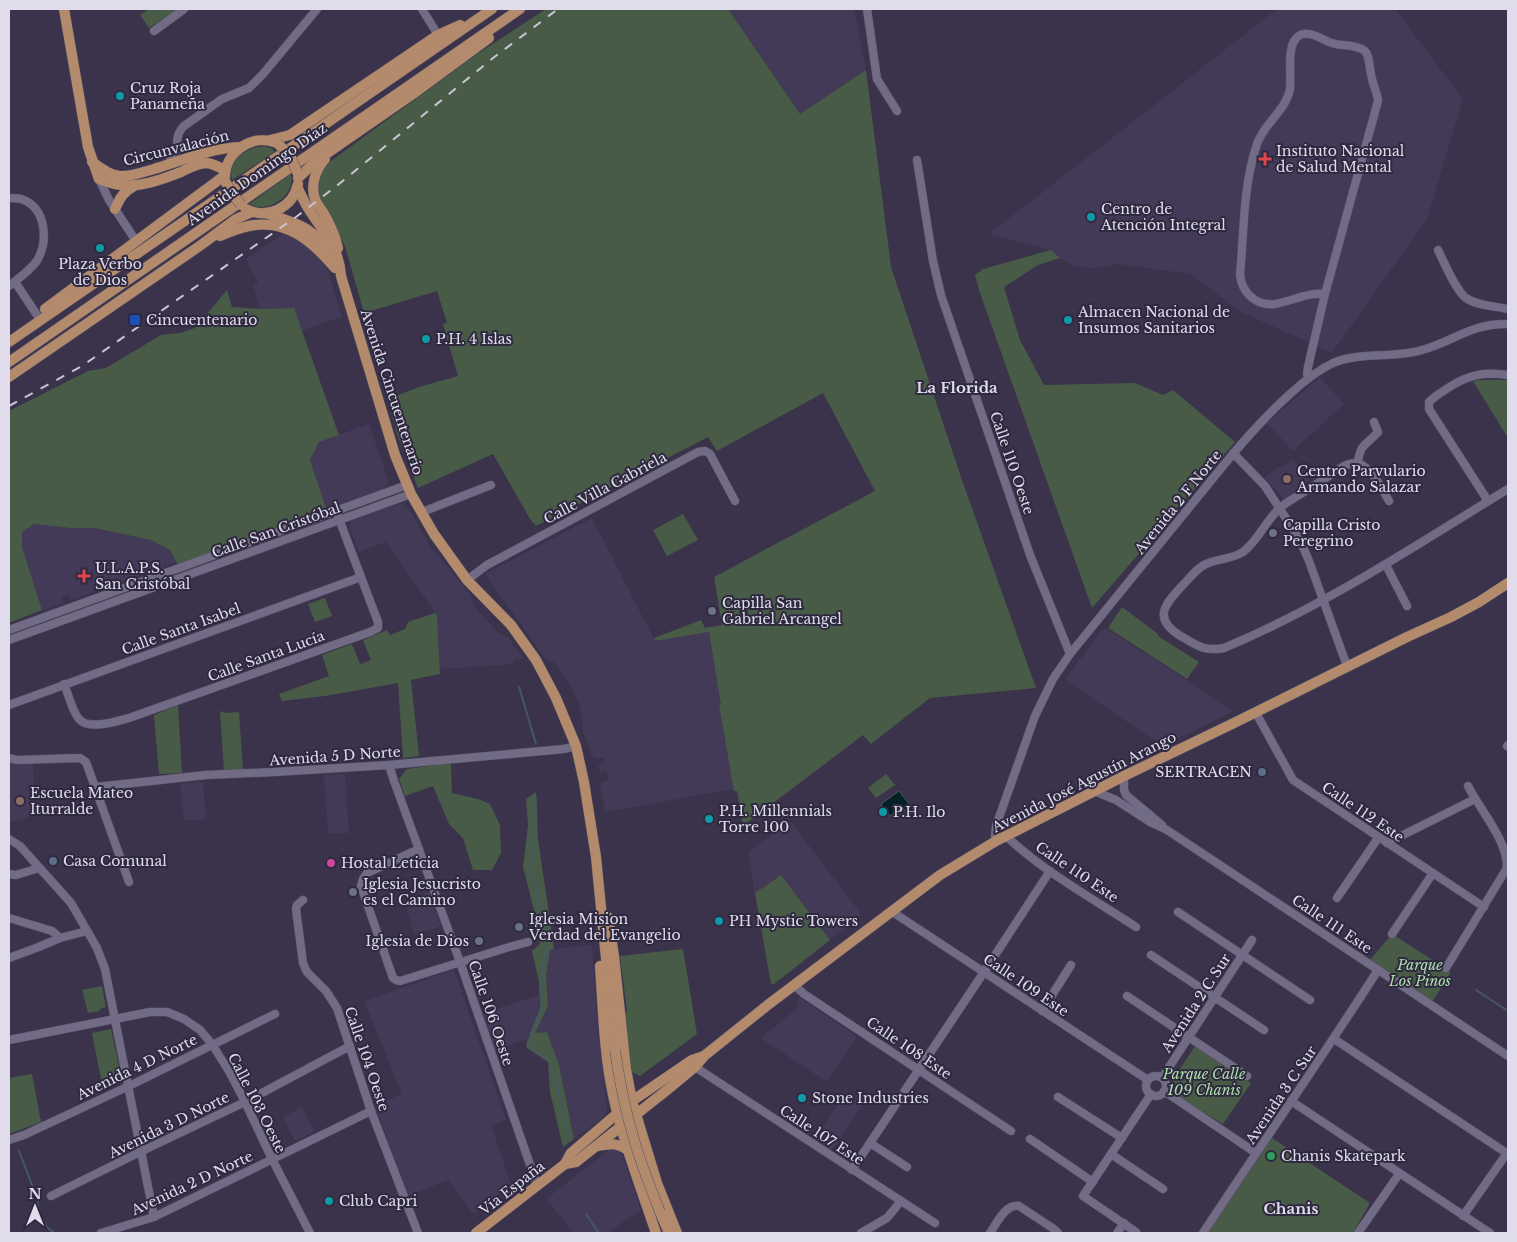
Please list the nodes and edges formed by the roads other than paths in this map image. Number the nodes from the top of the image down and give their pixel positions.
1 (64, 9) edge
2 (184, 9) edge
3 (317, 9) edge
4 (422, 9) edge
5 (521, 9) edge
6 (867, 9) edge
7 (488, 11) edge
8 (154, 31) dead end
9 (438, 35) junction
10 (897, 111) dead end
11 (273, 142) junction
12 (178, 147) junction
13 (241, 147) junction
14 (333, 150) junction
15 (197, 160) junction
16 (917, 160) dead end
17 (92, 162) junction
18 (168, 164) junction
19 (225, 175) junction
20 (99, 179) junction
21 (297, 179) junction
22 (134, 186) junction
23 (211, 186) junction
24 (9, 198) edge
25 (115, 209) junction
26 (252, 212) junction
27 (268, 214) junction
28 (136, 241) junction
29 (200, 245) junction
30 (1438, 250) dead end
31 (339, 270) junction
32 (12, 284) edge
33 (1325, 294) junction
34 (1508, 309) edge
35 (37, 315) junction
36 (1508, 324) edge
37 (9, 336) edge
38 (9, 342) edge
39 (9, 362) edge
40 (1508, 375) edge
41 (9, 377) edge
42 (1309, 377) junction
43 (1374, 422) dead end
44 (1233, 453) junction
45 (1358, 463) junction
46 (490, 485) dead end
47 (1508, 488) edge
48 (409, 490) junction
49 (735, 501) dead end
50 (1389, 501) dead end
51 (1488, 501) junction
52 (1279, 508) junction
53 (336, 511) junction
54 (422, 512) junction
55 (340, 520) junction
56 (1386, 565) junction
57 (361, 577) junction
58 (467, 580) junction
59 (1508, 583) edge
60 (1323, 601) junction
61 (1407, 606) dead end
62 (9, 630) edge
63 (9, 640) edge
64 (1070, 654) junction
65 (1347, 666) junction
66 (64, 684) junction
67 (9, 705) edge
68 (1256, 713) junction
69 (576, 746) junction
70 (9, 758) edge
71 (389, 765) junction
72 (1124, 776) junction
73 (1468, 786) dead end
74 (96, 787) junction
75 (1094, 791) junction
76 (1475, 800) junction
77 (1167, 830) junction
78 (1006, 836) junction
79 (1378, 838) junction
80 (9, 839) edge
81 (996, 841) junction
82 (1387, 843) junction
83 (419, 849) junction
84 (39, 868) junction
85 (1050, 871) junction
86 (9, 874) edge
87 (1433, 874) junction
88 (129, 882) dead end
89 (599, 890) junction
90 (1337, 898) dead end
91 (303, 900) dead end
92 (1484, 907) junction
93 (891, 911) junction
94 (1178, 912) dead end
95 (9, 918) edge
96 (1136, 927) dead end
97 (87, 931) junction
98 (1392, 934) dead end
99 (60, 938) junction
100 (1252, 940) dead end
101 (528, 942) dead end
102 (1151, 955) dead end
103 (1242, 955) junction
104 (9, 958) edge
105 (460, 962) junction
106 (1072, 965) dead end
107 (1446, 968) dead end
108 (1378, 970) junction
109 (984, 972) junction
110 (794, 985) junction
111 (1127, 996) dead end
112 (1215, 997) junction
113 (1310, 1000) dead end
114 (1042, 1011) junction
115 (275, 1014) dead end
116 (115, 1019) junction
117 (1264, 1030) dead end
118 (1188, 1038) junction
119 (1334, 1039) junction
120 (9, 1040) edge
121 (212, 1044) junction
122 (350, 1046) junction
123 (704, 1056) junction
124 (1508, 1056) edge
125 (695, 1067) junction
126 (919, 1070) junction
127 (1247, 1076) dead end
128 (1162, 1078) junction
129 (1148, 1080) junction
130 (129, 1086) junction
131 (1164, 1091) junction
132 (1151, 1094) junction
133 (1058, 1097) dead end
134 (632, 1101) junction
135 (1292, 1101) junction
136 (245, 1102) junction
137 (372, 1110) junction
138 (618, 1114) junction
139 (635, 1115) junction
140 (621, 1126) junction
141 (1011, 1131) dead end
142 (1122, 1138) junction
143 (9, 1140) edge
144 (1030, 1140) dead end
145 (870, 1143) junction
146 (595, 1147) junction
147 (142, 1151) junction
148 (629, 1151) junction
149 (1256, 1153) junction
150 (1112, 1154) junction
151 (1508, 1154) edge
152 (272, 1159) junction
153 (565, 1164) junction
154 (907, 1167) dead end
155 (852, 1170) junction
156 (1399, 1174) junction
157 (1093, 1182) junction
158 (537, 1186) junction
159 (1163, 1189) dead end
160 (50, 1196) dead end
161 (901, 1201) junction
162 (154, 1216) junction
163 (1463, 1216) junction
164 (1124, 1223) junction
165 (935, 1224) dead end
166 (478, 1232) edge
167 (1136, 1232) dead end
168 (102, 1233) edge
169 (310, 1233) edge
170 (418, 1233) edge
171 (656, 1233) edge
172 (668, 1233) edge
173 (677, 1233) edge
174 (861, 1233) edge
175 (990, 1233) edge
176 (1058, 1233) edge
177 (1117, 1233) edge
178 (1203, 1233) edge
179 (1358, 1233) edge
180 (1490, 1233) edge

1 - 17 main road
2 - 8 street
3 - 12 street
4 - 9 street
5 - 14 main road
5 - 39 main road, Avenida Domingo Díaz
6 - 10 street
7 - 9 main road
7 - 38 main road, Avenida Domingo Díaz
9 - 11 main road
11 - 13 main road
11 - 21 main road, bridge
12 - 15 street
12 - 18 street
13 - 15 main road, Circunvalación
13 - 19 main road
14 - 21 main road
14 - 31 main road
15 - 18 main road, Circunvalación
15 - 19 main road, Circunvalación
15 - 22 main road, Circunvalación
15 - 23 main road
16 - 64 street, Calle 110 Oeste
17 - 18 main road, Circunvalación
17 - 20 main road
19 - 23 main road
19 - 26 main road, bridge
20 - 22 main road, Circunvalación
20 - 25 street
21 - 27 main road
21 - 31 main road, Avenida Cincuentenario
22 - 25 main road
23 - 28 main road
24 - 32 street
25 - 28 street
26 - 27 main road
26 - 29 main road
27 - 31 main road, Avenida Cincuentenario
28 - 35 main road
29 - 31 main road
29 - 41 main road
30 - 34 street
31 - 48 main road, Avenida Cincuentenario
32 - 35 street
33 - 33 street
33 - 42 street
35 - 37 main road
36 - 42 street, Avenida 2 F Norte
40 - 51 street
42 - 44 street, Avenida 2 F Norte
43 - 45 street
44 - 52 street
44 - 64 street, Avenida 2 F Norte
45 - 50 street
45 - 52 street
46 - 54 street
47 - 51 street
48 - 53 street, Calle San Cristóbal
48 - 54 main road, Avenida Cincuentenario
48 - 55 street, Calle San Cristóbal
49 - 58 street, Calle Villa Gabriela
51 - 56 street
52 - 60 street
52 - 60 street
53 - 55 street, Calle Santa Lucía
53 - 62 street, Calle San Cristóbal
54 - 58 main road, Avenida Cincuentenario
55 - 57 street, Calle Santa Lucía
55 - 63 street, Calle San Cristóbal
56 - 60 street
56 - 61 street
57 - 66 street, Calle Santa Isabel
57 - 66 street, Calle Santa Lucía
58 - 69 main road, Avenida Cincuentenario
59 - 65 main road, Avenida José Agustín Arango
60 - 65 street
64 - 81 street, Avenida 2 F Norte
65 - 68 main road, Avenida José Agustín Arango
66 - 67 street, Calle Santa Isabel
68 - 72 main road, Avenida José Agustín Arango
68 - 79 street, Calle 112 Este
69 - 71 street, Avenida 5 D Norte
69 - 89 main road, Avenida Cincuentenario
70 - 74 street
71 - 74 street, Avenida 5 D Norte
71 - 83 street, Calle 106 Oeste
72 - 75 main road, Avenida José Agustín Arango
72 - 77 street, Calle 111 Este
73 - 76 street
74 - 88 street
75 - 77 street, Calle 111 Este
75 - 78 main road, Avenida José Agustín Arango
76 - 82 street
76 - 92 street
77 - 108 street, Calle 111 Este
78 - 81 main road, Avenida José Agustín Arango
78 - 85 street, Calle 110 Este
79 - 82 street, Calle 112 Este
79 - 90 street
80 - 84 street
81 - 93 main road, Avenida José Agustín Arango
82 - 87 street, Calle 112 Este
83 - 105 street, Calle 106 Oeste
83 - 105 street
84 - 86 street
84 - 97 street
85 - 96 street, Calle 110 Este
85 - 109 street
87 - 92 street, Calle 112 Este
87 - 98 street
89 - 134 main road
89 - 138 main road
89 - 172 main road, Avenida Cincuentenario, bridge
91 - 122 street, Calle 104 Oeste
92 - 107 street
93 - 109 street, Calle 109 Este
93 - 110 main road, Avenida José Agustín Arango
94 - 103 street
95 - 99 street
97 - 99 street
97 - 116 street
99 - 104 street
100 - 103 street, Avenida 2 C Sur
101 - 105 street
102 - 112 street
103 - 112 street, Avenida 2 C Sur
103 - 113 street
105 - 158 street, Calle 106 Oeste
106 - 114 street
108 - 119 street, Avenida 3 C Sur
108 - 124 street, Calle 111 Este
109 - 114 street, Calle 109 Este
109 - 126 street
110 - 123 main road, Avenida José Agustín Arango
110 - 126 street, Calle 108 Este
111 - 118 street
112 - 117 street
112 - 118 street, Avenida 2 C Sur
114 - 129 street, Calle 109 Este
115 - 121 street, Avenida 4 D Norte
116 - 120 street, Calle 103 Oeste
116 - 121 street, Calle 103 Oeste
116 - 130 street
118 - 127 street
118 - 128 street, Avenida 2 C Sur
119 - 135 street, Avenida 3 C Sur
119 - 151 street
121 - 130 street, Avenida 4 D Norte
121 - 136 street, Calle 103 Oeste
122 - 136 street, Avenida 3 D Norte
122 - 137 street, Calle 104 Oeste
123 - 125 main road, Avenida José Agustín Arango
123 - 134 main road, Avenida José Agustín Arango
125 - 139 main road, Avenida José Agustín Arango
125 - 155 street, Calle 107 Este
126 - 141 street, Calle 108 Este
126 - 145 street
128 - 129 street
128 - 131 street
129 - 132 street
130 - 143 street, Avenida 4 D Norte
130 - 147 street
131 - 132 street
131 - 149 street
132 - 142 street
133 - 142 street
134 - 138 main road, Vía España
134 - 139 main road
135 - 149 street, Avenida 3 C Sur
135 - 156 street
136 - 147 street, Avenida 3 D Norte
136 - 152 street, Calle 103 Oeste
137 - 152 street, Avenida 2 D Norte
137 - 170 street, Calle 104 Oeste
138 - 140 main road
138 - 153 main road, Vía España
139 - 140 main road, Vía España
139 - 173 main road
140 - 146 main road, Vía España
140 - 148 main road
142 - 150 street
144 - 157 street
145 - 154 street
145 - 155 street
146 - 148 main road
146 - 153 main road, Vía España
147 - 160 street, Avenida 3 D Norte
147 - 162 street
148 - 171 main road
149 - 178 street, Avenida 3 C Sur
150 - 157 street
150 - 159 street
151 - 163 street
152 - 162 street, Avenida 2 D Norte
152 - 169 street, Calle 103 Oeste
153 - 158 main road, Vía España
155 - 161 street, Calle 107 Este
156 - 163 street
156 - 179 street
157 - 164 street
158 - 166 main road, Vía España
161 - 165 street, Calle 107 Este
161 - 174 street
162 - 168 street, Avenida 2 D Norte
163 - 180 street
164 - 167 street
164 - 177 street
175 - 176 street

